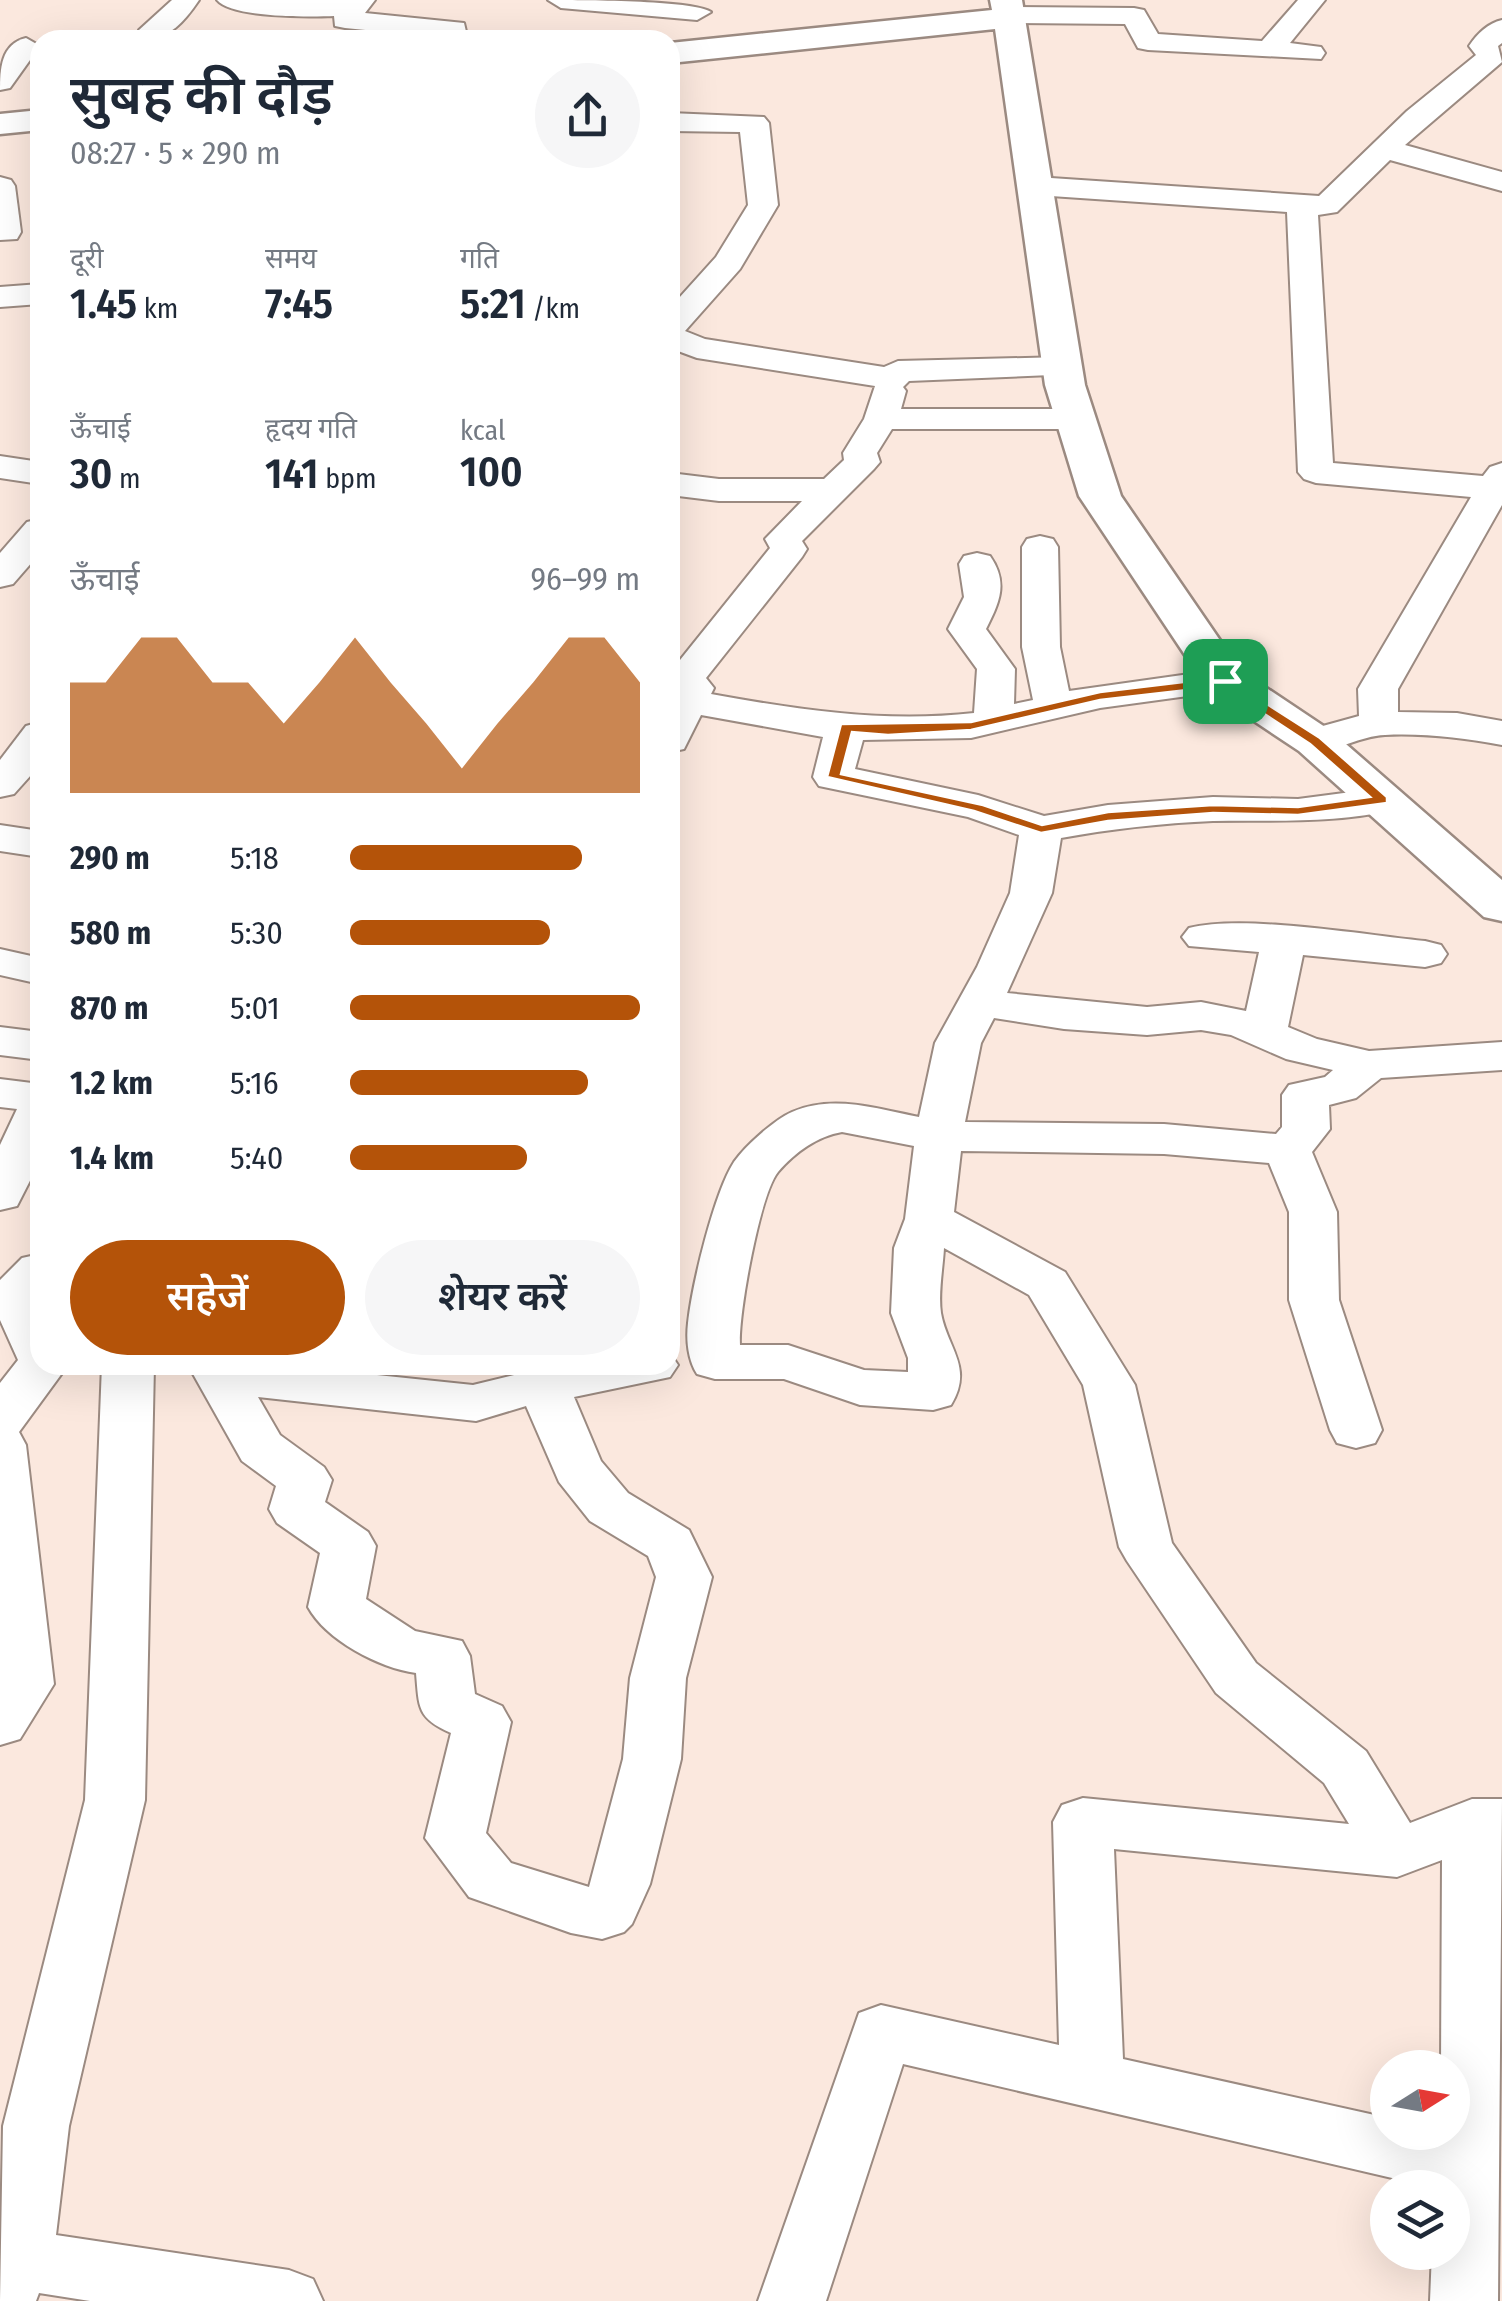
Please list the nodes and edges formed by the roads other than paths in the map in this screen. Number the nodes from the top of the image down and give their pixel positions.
1 (186, 0) edge
2 (238, 0) edge
3 (561, 0) edge
4 (1312, 0) edge
5 (358, 4) edge
6 (700, 6) edge
7 (1009, 11) edge
8 (1498, 15) edge
9 (153, 30) dead end
10 (454, 30) edge
11 (680, 38) edge
12 (26, 46) dead end
13 (1270, 50) junction
14 (680, 52) edge
15 (1311, 52) dead end
16 (3, 73) edge
17 (30, 121) edge
18 (680, 122) edge
19 (0, 124) edge
20 (1382, 150) junction
21 (1502, 182) edge
22 (0, 186) edge
23 (1036, 186) junction
24 (1302, 204) junction
25 (6, 232) dead end
26 (30, 295) edge
27 (0, 297) edge
28 (680, 317) edge
29 (680, 340) edge
30 (1063, 367) junction
31 (894, 378) junction
32 (881, 419) junction
33 (1076, 419) junction
34 (0, 467) edge
35 (30, 472) edge
36 (1498, 481) edge
37 (680, 485) edge
38 (830, 490) junction
39 (30, 542) edge
40 (1040, 547) dead end
41 (977, 564) dead end
42 (0, 576) edge
43 (681, 680) edge
44 (1225, 681) junction
45 (1056, 706) junction
46 (993, 721) junction
47 (0, 722) edge
48 (1379, 723) junction
49 (846, 727) junction
50 (30, 730) edge
51 (1502, 734) edge
52 (1315, 741) junction
53 (30, 753) edge
54 (0, 785) edge
55 (1382, 800) junction
56 (1041, 829) junction
57 (0, 838) edge
58 (30, 842) edge
59 (1502, 906) edge
60 (1204, 938) dead end
61 (1284, 940) junction
62 (1426, 954) dead end
63 (0, 962) edge
64 (30, 969) edge
65 (980, 1002) junction
66 (1264, 1033) junction
67 (0, 1041) edge
68 (30, 1045) edge
69 (1502, 1056) edge
70 (1369, 1065) junction
71 (0, 1093) edge
72 (30, 1097) edge
73 (30, 1131) edge
74 (938, 1136) junction
75 (1288, 1150) junction
76 (0, 1195) edge
77 (929, 1220) junction
78 (30, 1280) edge
79 (30, 1331) edge
80 (693, 1363) edge
81 (34, 1375) edge
82 (128, 1375) edge
83 (220, 1375) edge
84 (251, 1375) edge
85 (563, 1375) edge
86 (519, 1380) edge
87 (0, 1420) edge
88 (1356, 1430) dead end
89 (0, 1445) edge
90 (0, 1723) edge
91 (1487, 1823) edge
92 (1397, 1853) junction
93 (1092, 2080) junction
94 (1469, 2164) junction
95 (8, 2274) edge
96 (289, 2301) edge
97 (792, 2301) edge
98 (1464, 2301) edge

1 - 9 street
2 - 5 street
3 - 6 street
4 - 13 street
5 - 10 street
6 - 11 street
7 - 13 street
7 - 14 main road
7 - 23 main road
8 - 20 street
12 - 16 street
13 - 15 street
17 - 19 main road
18 - 28 street
20 - 21 street
20 - 24 street
22 - 25 street
23 - 24 street
23 - 30 main road
24 - 36 street
26 - 27 street
29 - 31 street
30 - 31 street
30 - 33 main road
31 - 32 street
32 - 33 street
32 - 38 street
33 - 44 main road
34 - 35 street
36 - 48 street
37 - 38 street
38 - 43 street
39 - 42 street
40 - 45 street
41 - 46 street
43 - 49 street
44 - 45 street
44 - 52 main road
45 - 46 street
46 - 49 street
47 - 50 street
48 - 51 street
48 - 52 street
49 - 56 street
52 - 55 main road
53 - 54 street
55 - 56 street
55 - 59 main road
56 - 65 street
57 - 58 street
60 - 61 street
61 - 62 street
61 - 66 street
63 - 64 street
65 - 66 street
65 - 74 street
66 - 70 street
67 - 68 street
69 - 70 street
70 - 75 street
71 - 72 street
73 - 76 street
74 - 75 street
74 - 77 street
74 - 80 street
75 - 88 street
77 - 80 street
77 - 92 street
78 - 79 street
81 - 87 street
82 - 95 street
83 - 86 street
84 - 86 street
85 - 86 street
89 - 90 street
91 - 92 street
91 - 94 street
92 - 93 street
93 - 94 street
93 - 97 street
94 - 98 street
95 - 96 street

